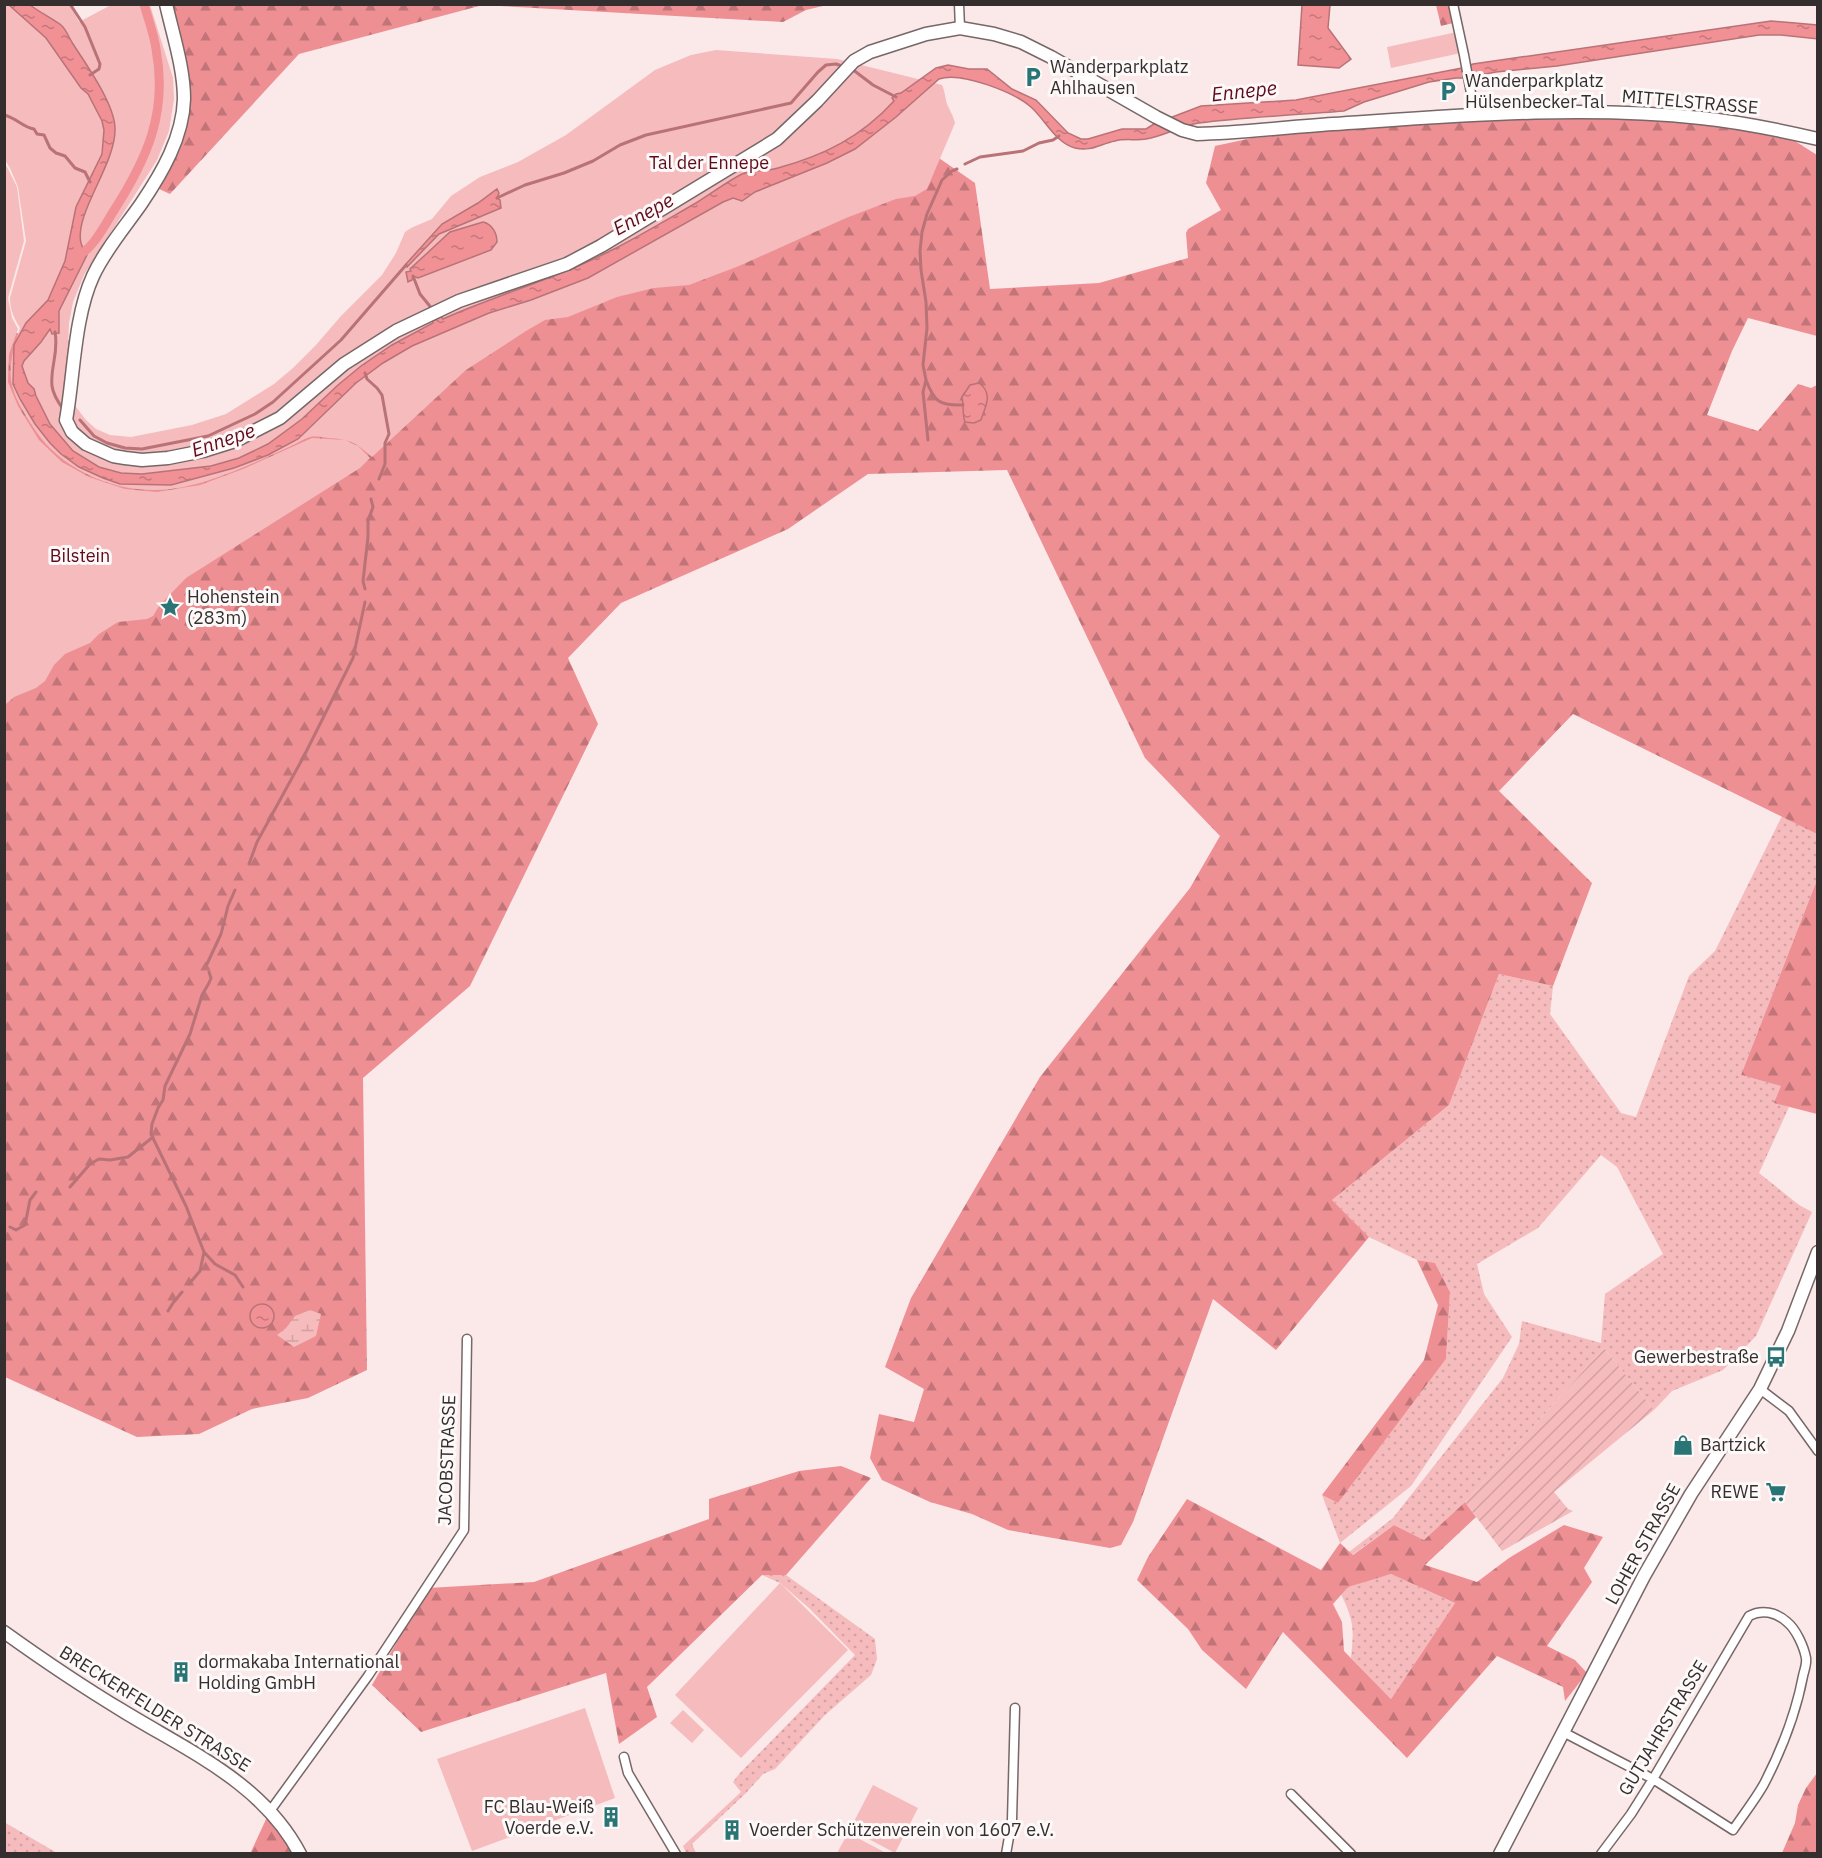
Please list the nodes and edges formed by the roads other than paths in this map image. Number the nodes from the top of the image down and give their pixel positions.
1 (166, 4) edge
2 (959, 4) edge
3 (1453, 4) edge
4 (960, 28) junction
5 (1475, 115) junction
6 (1818, 139) edge
7 (1818, 1252) edge
8 (467, 1339) dead end
9 (1760, 1389) junction
10 (1818, 1451) edge
11 (4, 1632) edge
12 (1015, 1708) dead end
13 (1563, 1732) junction
14 (624, 1757) dead end
15 (1653, 1779) junction
16 (1291, 1794) dead end
17 (270, 1812) junction
18 (1502, 1853) edge
19 (300, 1854) edge
20 (676, 1854) edge
21 (1006, 1854) edge
22 (1351, 1854) edge
23 (1601, 1854) edge

1 - 4 street
2 - 4 street
3 - 5 street
4 - 5 street, MITTELSTRASSE
5 - 6 street, MITTELSTRASSE
7 - 9 street, LOHER STRASSE
8 - 17 street, JACOBSTRASSE
9 - 10 street
9 - 13 street, LOHER STRASSE
11 - 17 street, BRECKERFELDER STRASSE
12 - 21 street
13 - 15 street
13 - 18 street, LOHER STRASSE
14 - 20 street
15 - 15 street, GUTJAHRSTRASSE
15 - 23 street, GUTJAHRSTRASSE
16 - 22 street
17 - 19 street, BRECKERFELDER STRASSE

